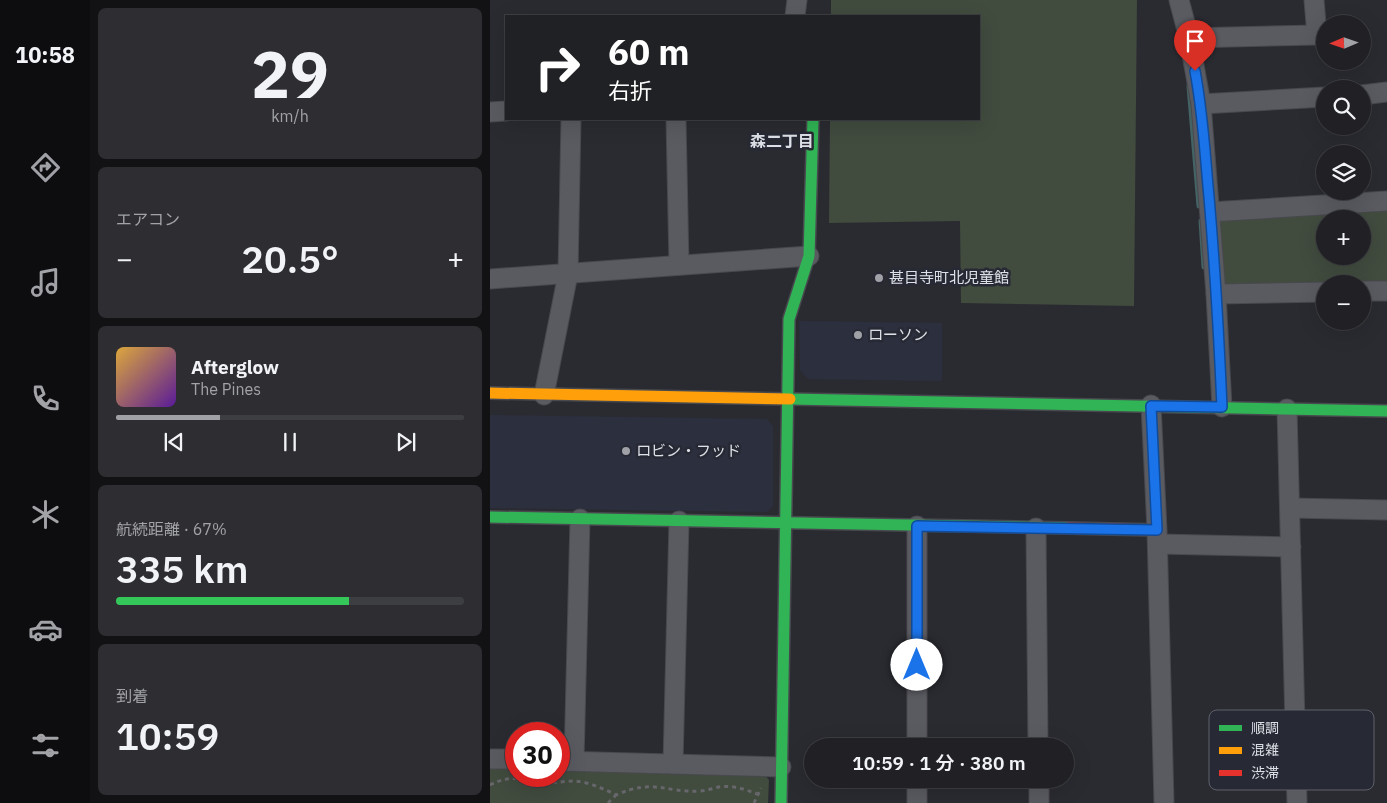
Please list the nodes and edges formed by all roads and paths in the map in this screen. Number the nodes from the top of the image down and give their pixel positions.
1 (797, 0) edge
2 (1179, 0) edge
3 (1314, 0) edge
4 (795, 15) edge
5 (1189, 38) junction
6 (1387, 92) edge
7 (1371, 93) edge
8 (1316, 98) edge
9 (1201, 104) junction
10 (505, 111) edge
11 (490, 112) edge
12 (571, 120) edge
13 (676, 120) edge
14 (813, 120) edge
15 (1387, 201) edge
16 (1210, 212) junction
17 (809, 256) junction
18 (679, 266) junction
19 (568, 274) junction
20 (490, 279) edge
21 (1387, 290) edge
22 (1371, 291) edge
23 (1316, 292) edge
24 (1216, 294) junction
25 (490, 392) edge
26 (544, 395) junction
27 (788, 399) junction
28 (1151, 406) junction
29 (1222, 407) junction
30 (1287, 409) junction
31 (1387, 411) edge
32 (1290, 508) junction
33 (1387, 510) edge
34 (490, 518) edge
35 (580, 519) junction
36 (679, 521) junction
37 (786, 524) junction
38 (917, 526) junction
39 (1036, 528) junction
40 (1158, 537) junction
41 (1291, 546) junction
42 (1295, 710) edge
43 (569, 722) edge
44 (917, 738) edge
45 (1038, 738) edge
46 (490, 759) edge
47 (505, 760) edge
48 (570, 761) edge
49 (673, 764) junction
50 (781, 768) junction
51 (490, 785) edge
52 (917, 788) edge
53 (1039, 788) edge
54 (1297, 790) edge
55 (757, 794) dead end
56 (616, 795) junction
57 (608, 803) edge
58 (780, 803) edge
59 (917, 803) edge
60 (1039, 803) edge
61 (1164, 803) edge
62 (1297, 803) edge

1 - 4 street
2 - 5 street
3 - 5 street
5 - 9 street
6 - 7 street
8 - 9 street
9 - 16 street
10 - 11 street
12 - 19 street
13 - 18 street
14 - 17 street
15 - 16 street
16 - 24 street
17 - 18 street
17 - 27 street
18 - 19 street
19 - 20 street
19 - 26 street
21 - 22 street
23 - 24 street
24 - 29 street
25 - 26 street
26 - 27 street
27 - 28 street
27 - 37 street
28 - 29 street
28 - 40 street
29 - 30 street
30 - 31 street
30 - 32 street
32 - 33 street
32 - 41 street
34 - 35 street
35 - 36 street
35 - 43 street
36 - 37 street
36 - 49 street
37 - 38 street
37 - 50 street
38 - 39 street
38 - 44 street
39 - 40 street
39 - 45 street
40 - 41 street
40 - 61 street
41 - 42 street
46 - 47 street
48 - 49 street
49 - 50 street
50 - 58 street
51 - 56 path
52 - 59 street
53 - 60 street
54 - 62 street
55 - 56 path
56 - 57 path

